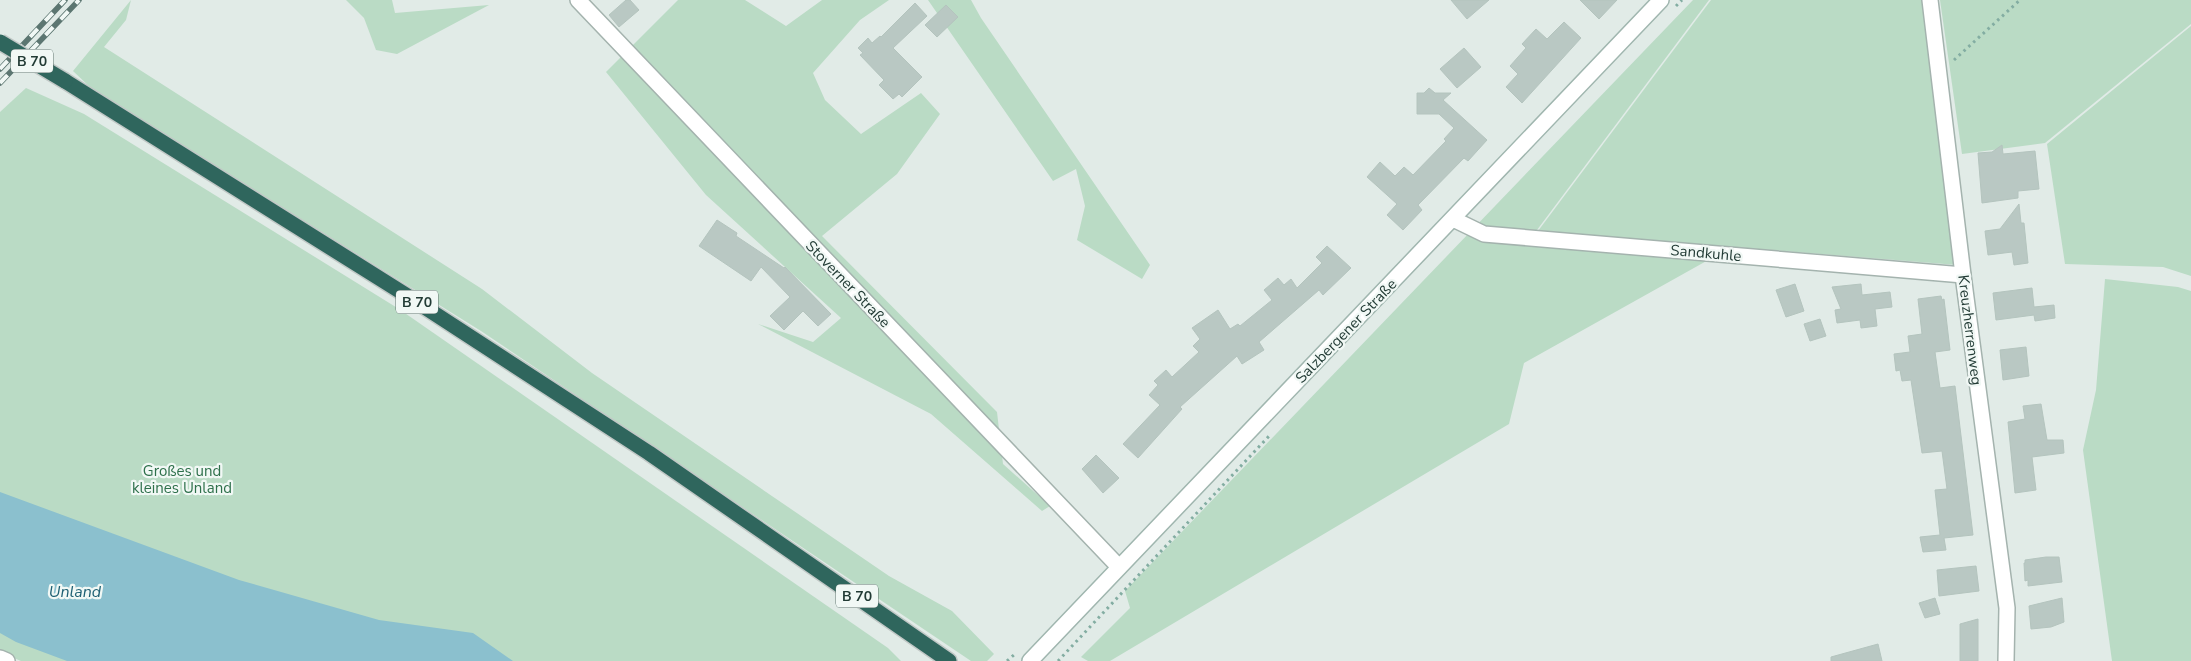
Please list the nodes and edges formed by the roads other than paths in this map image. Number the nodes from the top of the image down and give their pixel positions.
1 (578, 0) edge
2 (1661, 0) edge
3 (1930, 0) edge
4 (0, 42) edge
5 (1453, 218) junction
6 (1963, 275) junction
7 (1119, 568) junction
8 (0, 658) edge
9 (7, 661) edge
10 (949, 661) edge
11 (1030, 661) edge
12 (2006, 661) edge

1 - 7 street, Stoverner Straße
2 - 5 street, Salzbergener Straße
3 - 6 street, Kreuzherrenweg
4 - 10 highway, B 70, bridge
5 - 6 street, Sandkuhle
5 - 7 street, Salzbergener Straße
6 - 12 street, Kreuzherrenweg
7 - 11 street, Salzbergener Straße
8 - 9 street

